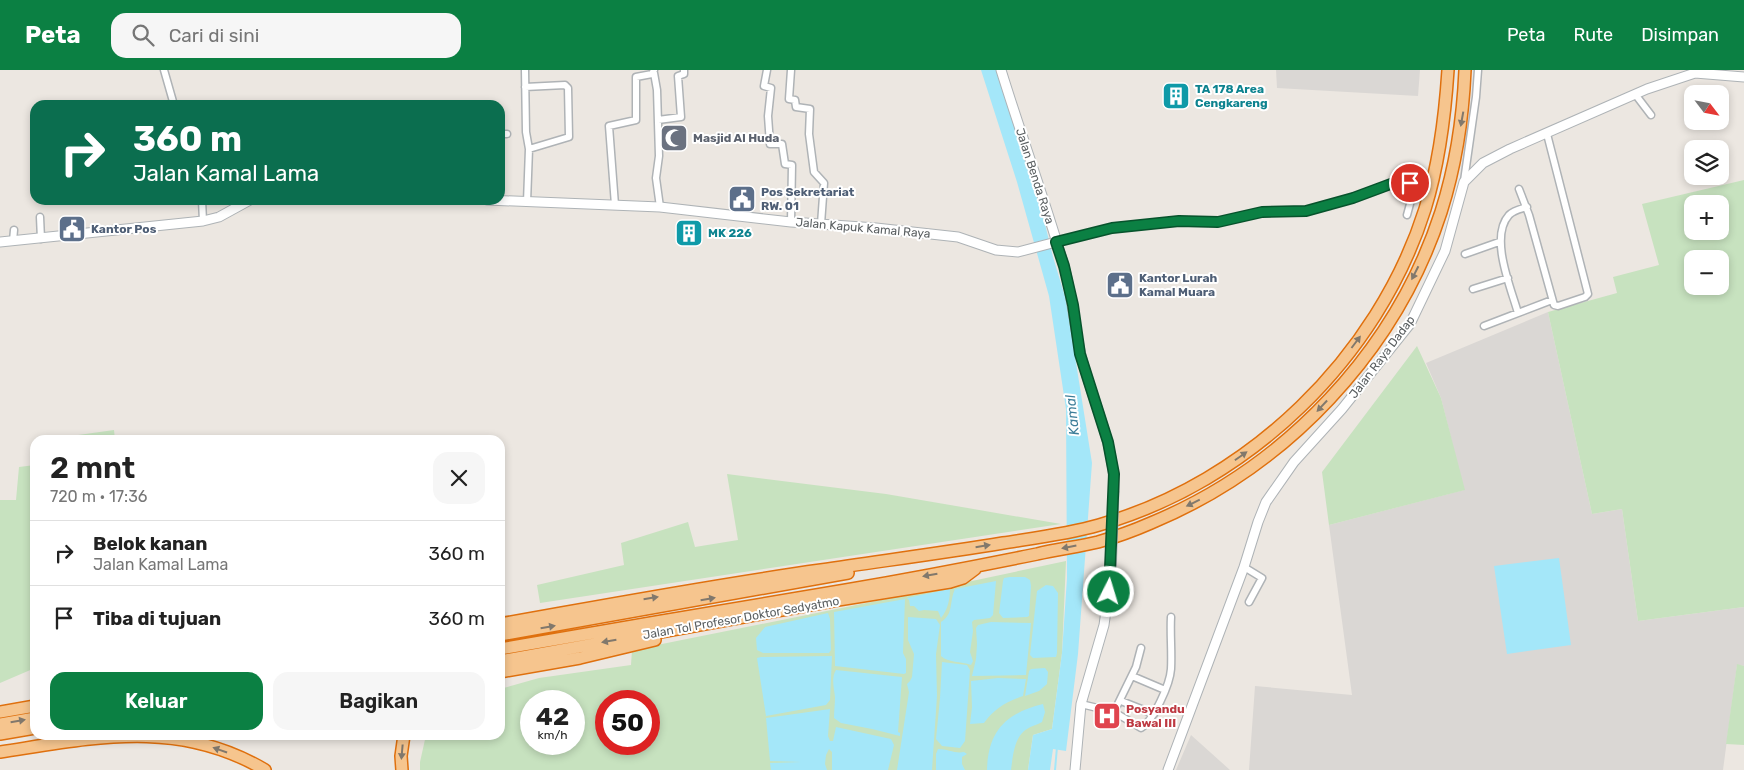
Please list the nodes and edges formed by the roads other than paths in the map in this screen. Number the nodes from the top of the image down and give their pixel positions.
1 (164, 70) edge
2 (525, 70) edge
3 (684, 70) edge
4 (767, 70) edge
5 (791, 70) edge
6 (1001, 70) edge
7 (1448, 70) edge
8 (1465, 70) edge
9 (1478, 70) edge
10 (654, 72) edge
11 (1714, 72) edge
12 (1682, 73) edge
13 (1744, 77) edge
14 (525, 87) junction
15 (1635, 94) junction
16 (173, 100) edge
17 (1651, 115) dead end
18 (658, 120) junction
19 (1547, 134) junction
20 (529, 149) junction
21 (1464, 182) junction
22 (1519, 189) dead end
23 (505, 201) edge
24 (527, 202) junction
25 (202, 205) edge
26 (241, 205) edge
27 (615, 205) junction
28 (1527, 206) junction
29 (660, 207) junction
30 (1407, 215) dead end
31 (40, 217) dead end
32 (203, 221) junction
33 (791, 222) junction
34 (821, 224) junction
35 (14, 230) dead end
36 (41, 239) junction
37 (13, 241) junction
38 (0, 242) edge
39 (1499, 242) junction
40 (1053, 243) junction
41 (1465, 254) dead end
42 (1508, 278) junction
43 (1472, 289) dead end
44 (1552, 300) junction
45 (1518, 313) junction
46 (1484, 326) dead end
47 (918, 557) junction
48 (978, 567) junction
49 (1244, 567) junction
50 (1249, 602) dead end
51 (1172, 617) dead end
52 (724, 621) junction
53 (505, 623) edge
54 (505, 635) edge
55 (505, 647) edge
56 (1141, 648) dead end
57 (505, 660) edge
58 (505, 671) edge
59 (1132, 676) junction
60 (1165, 690) junction
61 (1120, 701) junction
62 (1081, 704) junction
63 (30, 707) edge
64 (1111, 711) junction
65 (0, 712) edge
66 (1154, 714) junction
67 (30, 719) edge
68 (0, 724) edge
69 (30, 729) edge
70 (0, 734) edge
71 (49, 740) edge
72 (74, 740) edge
73 (182, 740) edge
74 (403, 740) edge
75 (0, 750) edge
76 (1076, 760) junction
77 (264, 770) edge
78 (402, 770) edge
79 (1075, 770) edge
80 (1080, 770) edge
81 (1168, 770) edge

1 - 16 street
2 - 14 street
3 - 18 street
4 - 33 street
5 - 34 street
6 - 40 main road, Jalan Benda Raya
47 -> 7 highway, Jalan Tol Profesor Doktor Sedyatmo
8 -> 48 highway, Jalan Tol Profesor Doktor Sedyatmo
9 - 21 street
10 - 18 street
10 - 27 street
11 - 12 main road, Jalan Raya Dadap
11 - 13 main road, Jalan Raya Dadap
12 - 15 main road, Jalan Raya Dadap
14 - 20 street
14 - 20 street
15 - 17 street
15 - 19 main road, Jalan Raya Dadap
18 - 29 street
19 - 21 main road, Jalan Raya Dadap
19 - 44 street
20 - 24 street
21 - 49 main road, Jalan Raya Dadap
22 - 28 street
23 - 24 main road, Jalan Kapuk Kamal Raya
24 - 27 main road, Jalan Kapuk Kamal Raya
25 - 32 street
26 - 32 main road
27 - 29 main road, Jalan Kapuk Kamal Raya
28 - 39 street
28 - 44 street
29 - 33 main road, Jalan Kapuk Kamal Raya
30 - 40 street
31 - 36 street
32 - 36 main road
33 - 34 main road, Jalan Kapuk Kamal Raya
34 - 40 main road, Jalan Kapuk Kamal Raya
35 - 37 street
36 - 37 main road
37 - 38 main road
39 - 41 street
39 - 42 street
40 - 62 main road, Jalan Benda Raya, bridge
42 - 43 street
42 - 45 street
44 - 45 street
45 - 46 street
53 -> 47 highway, Jalan Tol Profesor Doktor Sedyatmo
54 -> 47 highway, Jalan Tol Profesor Doktor Sedyatmo
48 - 52 highway, Jalan Tol Profesor Doktor Sedyatmo
48 -> 55 highway, Jalan Tol Profesor Doktor Sedyatmo
49 - 50 street
49 - 81 main road, Jalan Raya Dadap
51 - 60 street
52 -> 57 highway, Jalan Tol Profesor Doktor Sedyatmo
52 - 58 highway
56 - 59 street
59 - 60 street
59 - 61 street
60 - 66 street
61 - 64 street
61 - 66 street
62 - 64 street
62 - 76 main road
63 - 65 highway
64 - 66 street
68 -> 67 highway
69 - 70 highway
71 - 75 highway
72 -> 75 highway
77 -> 73 highway
74 -> 78 highway
76 - 79 main road
76 - 80 main road

